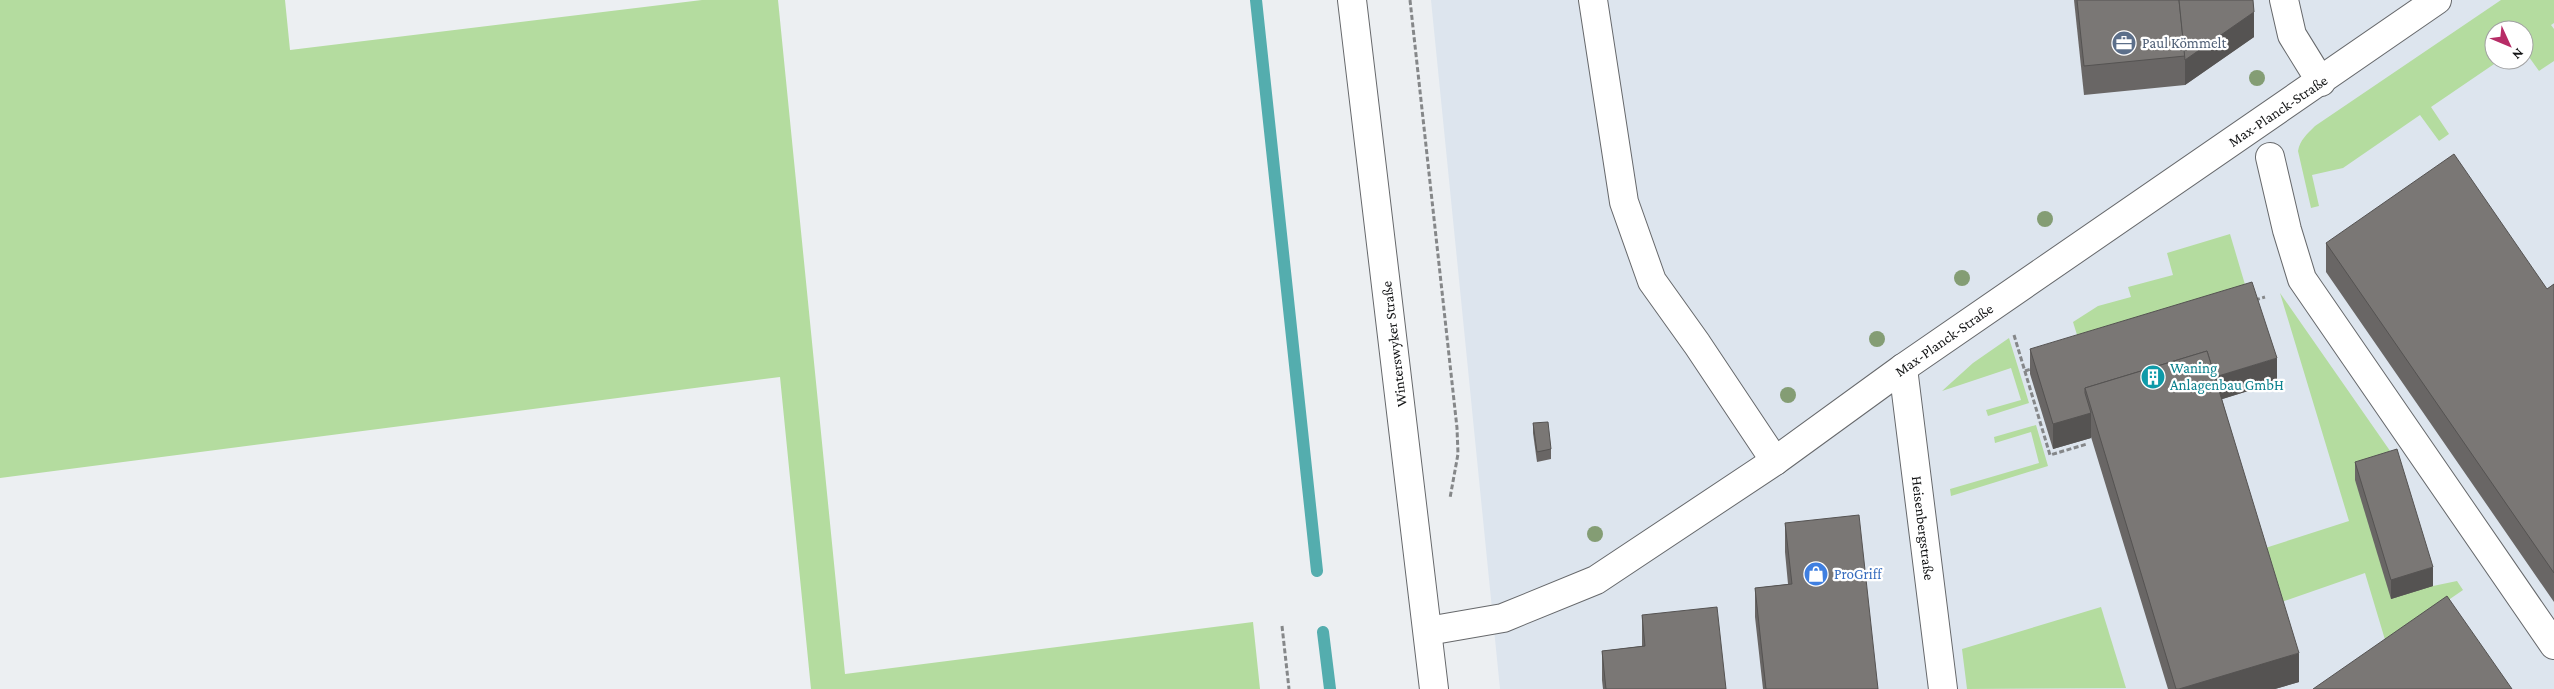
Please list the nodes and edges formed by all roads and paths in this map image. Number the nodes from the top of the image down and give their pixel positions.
1 (1352, 0) edge
2 (1410, 0) edge
3 (1593, 0) edge
4 (2284, 0) edge
5 (2437, 0) edge
6 (2320, 82) junction
7 (2270, 156) dead end
8 (2265, 297) dead end
9 (2003, 299) junction
10 (2247, 303) edge
11 (2043, 365) edge
12 (1903, 368) junction
13 (2025, 371) junction
14 (2088, 444) dead end
15 (1776, 461) junction
16 (1449, 505) dead end
17 (1282, 626) dead end
18 (1428, 631) junction
19 (2554, 645) edge
20 (1289, 689) edge
21 (1434, 689) edge
22 (1943, 689) edge

1 - 18 street, Winterswyker Straße
2 - 16 path
3 - 15 street
4 - 6 street
5 - 6 street, Max-Planck-Straße
6 - 9 street, Max-Planck-Straße
7 - 19 street
8 - 10 path
9 - 12 street, Max-Planck-Straße
9 - 13 path
11 - 13 path
12 - 15 street, Max-Planck-Straße
12 - 22 street, Heisenbergstraße
13 - 14 path
15 - 18 street, Max-Planck-Straße
17 - 20 path
18 - 21 street, Winterswyker Straße

